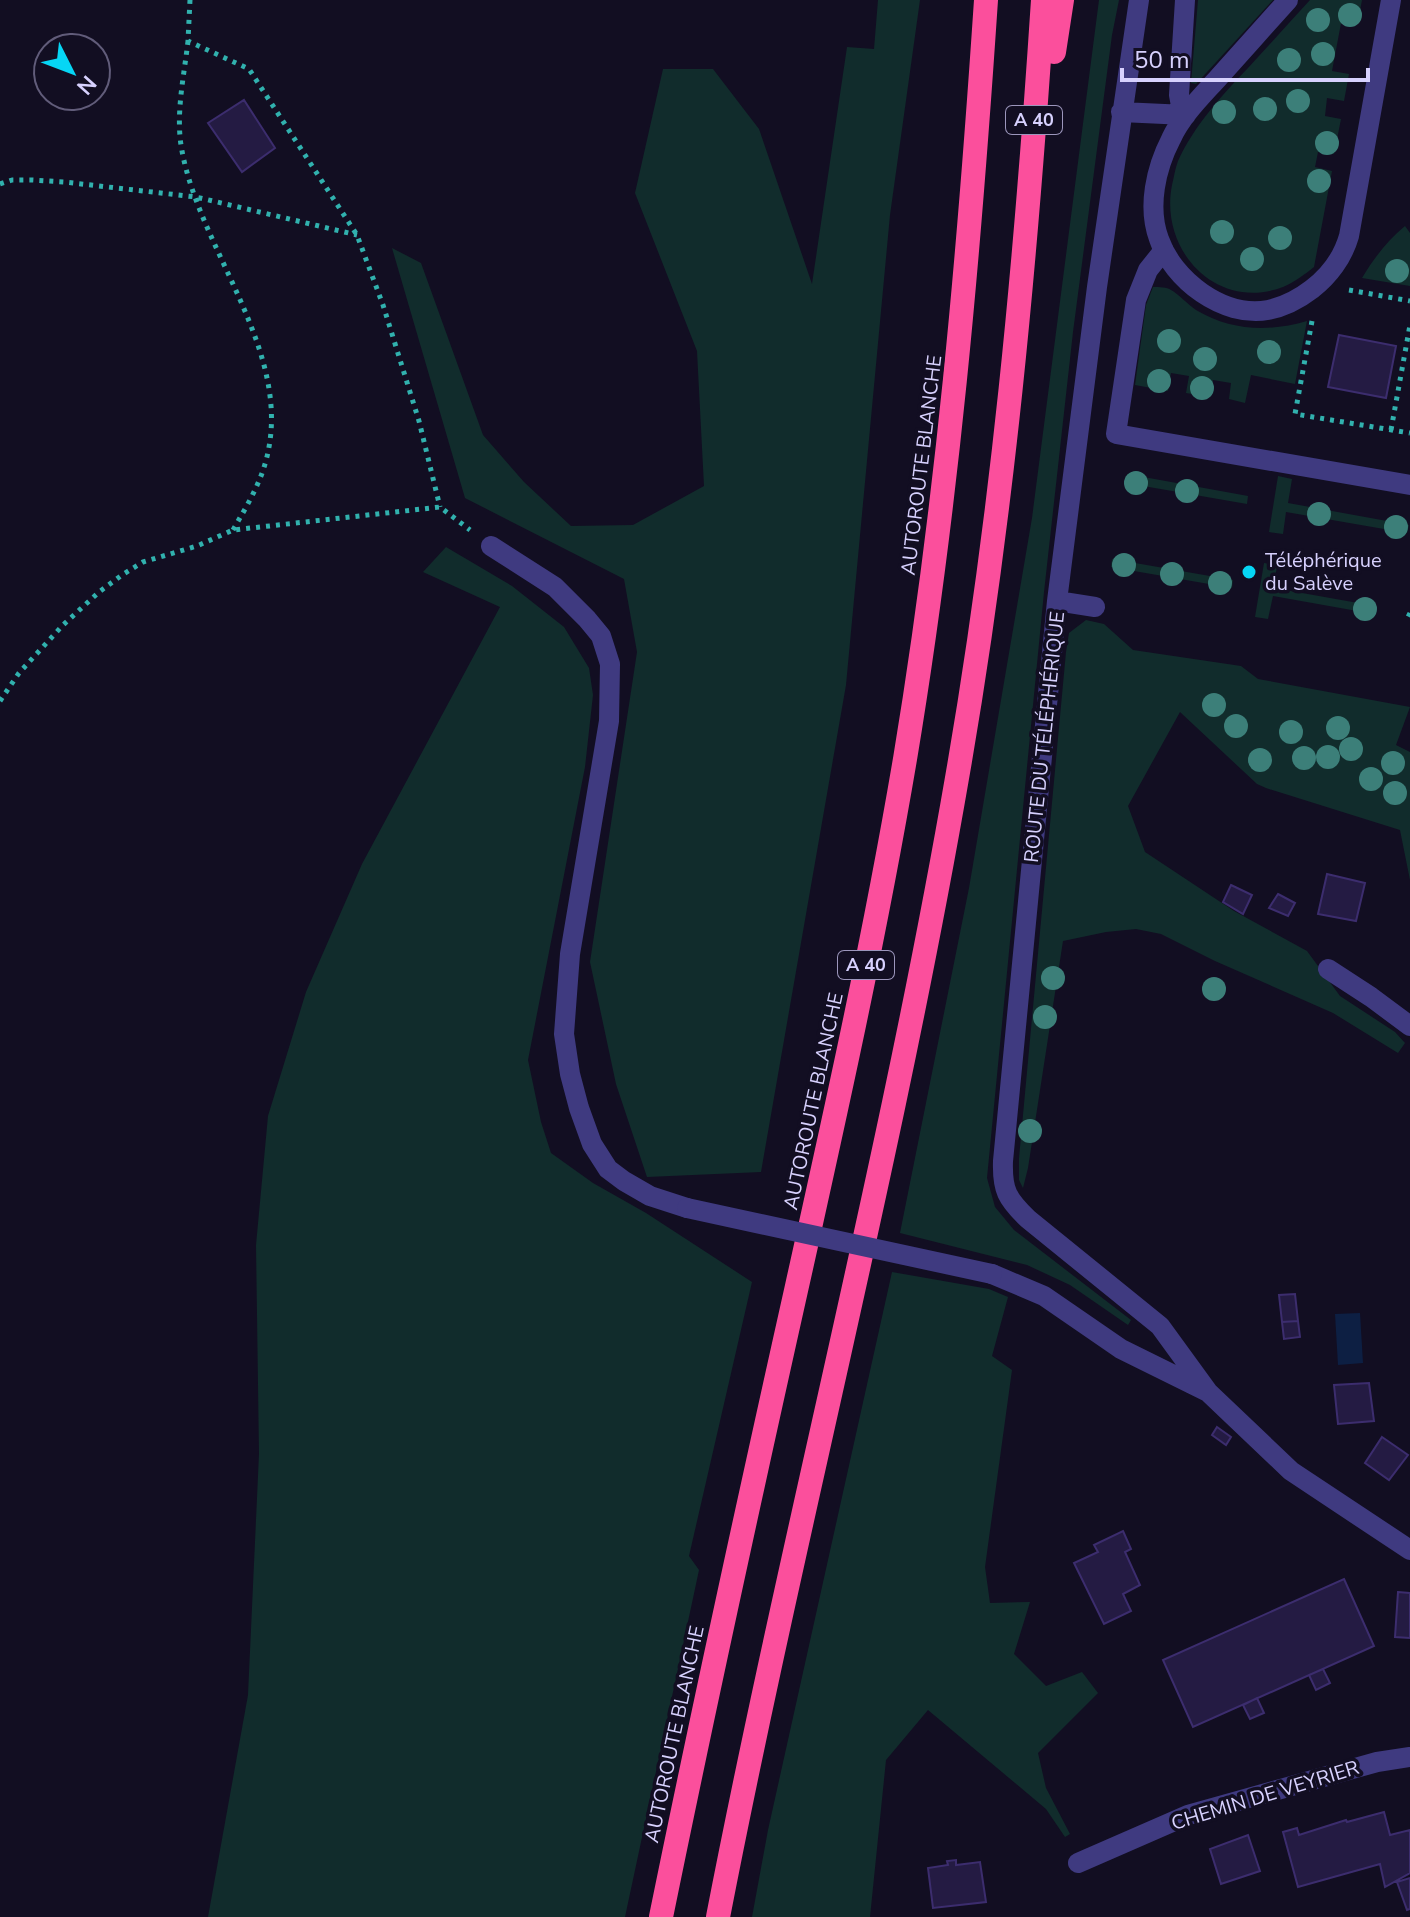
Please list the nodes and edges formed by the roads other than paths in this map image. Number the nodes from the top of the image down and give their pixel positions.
1 (986, 0) edge
2 (1043, 0) edge
3 (1062, 0) edge
4 (1139, 0) edge
5 (1185, 0) edge
6 (1288, 0) edge
7 (1391, 0) edge
8 (1121, 112) junction
9 (1186, 115) junction
10 (1025, 240) junction
11 (1164, 250) junction
12 (1410, 485) edge
13 (491, 546) road end
14 (1057, 601) junction
15 (1095, 607) dead end
16 (1328, 969) dead end
17 (1410, 1026) edge
18 (1208, 1392) junction
19 (1410, 1550) edge
20 (1410, 1757) edge
21 (1078, 1863) dead end
22 (661, 1917) edge
23 (718, 1917) edge

1 - 22 highway, AUTOROUTE BLANCHE / A 40
2 - 10 highway, A 40
3 - 10 highway
4 - 8 street, ROUTE DU TÉLÉPHÉRIQUE
5 - 9 street
6 - 9 street
7 - 11 street
8 - 9 street
8 - 14 street, ROUTE DU TÉLÉPHÉRIQUE
9 - 11 street
10 - 23 highway, A 40
11 - 12 street
13 - 18 street, bridge
14 - 15 street
14 - 18 street, ROUTE DU TÉLÉPHÉRIQUE
16 - 17 street
18 - 19 street
20 - 21 street, CHEMIN DE VEYRIER

